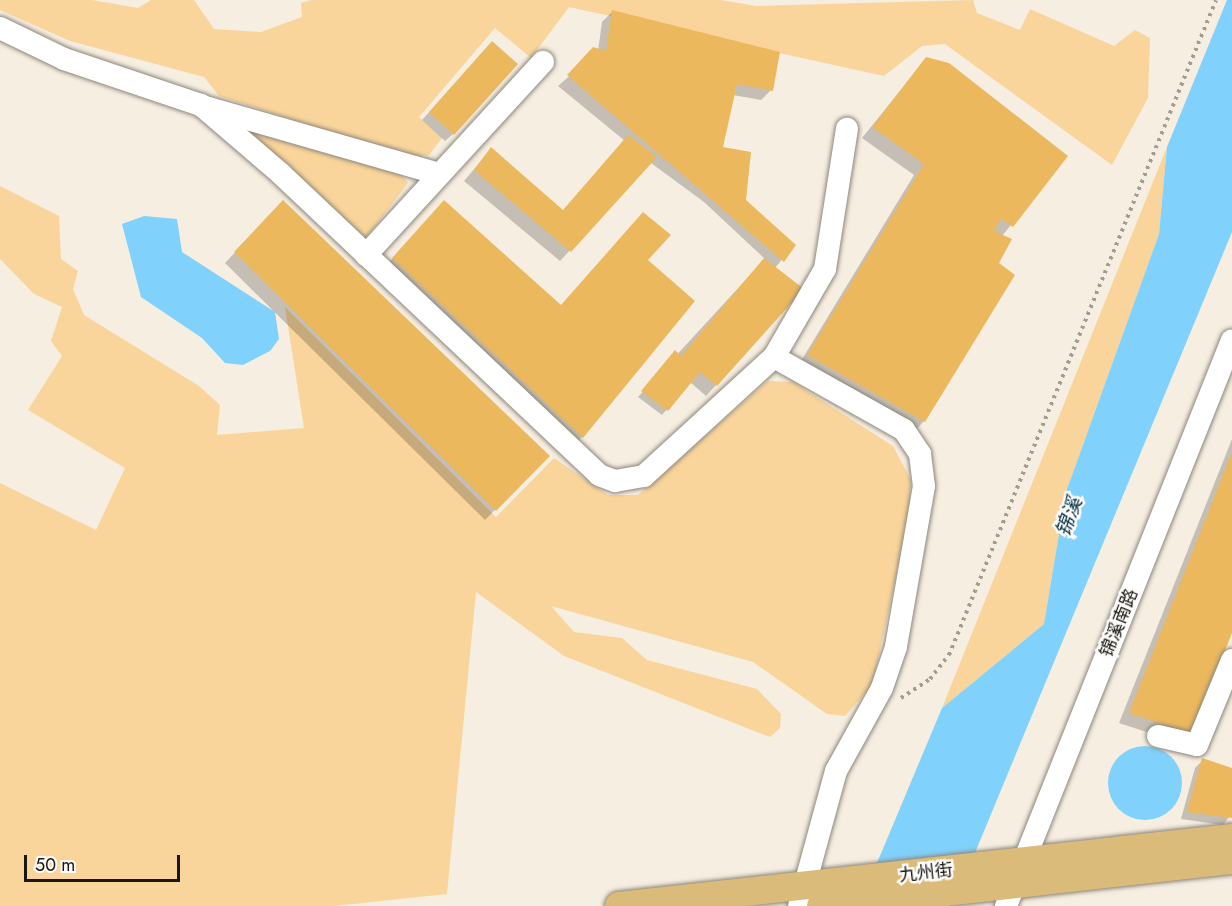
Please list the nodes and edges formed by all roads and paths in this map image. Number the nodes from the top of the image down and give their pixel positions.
1 (1216, 0) edge
2 (0, 28) edge
3 (543, 62) dead end
4 (201, 105) junction
5 (847, 129) dead end
6 (440, 174) junction
7 (366, 255) junction
8 (1232, 340) edge
9 (774, 357) junction
10 (1232, 660) edge
11 (896, 701) dead end
12 (1158, 736) dead end
13 (1232, 838) edge
14 (1232, 861) edge
15 (1007, 881) edge
16 (822, 896) edge
17 (620, 906) edge

1 - 11 path
2 - 4 street
3 - 6 street
4 - 6 street
4 - 7 street
5 - 9 street
6 - 7 street
7 - 9 street
8 - 15 street, 锦溪南路
9 - 16 street
10 - 12 street
13 - 15 main road, 九州街
14 - 15 main road, 九州街
15 - 16 main road, 九州街
16 - 17 main road, 九州街

